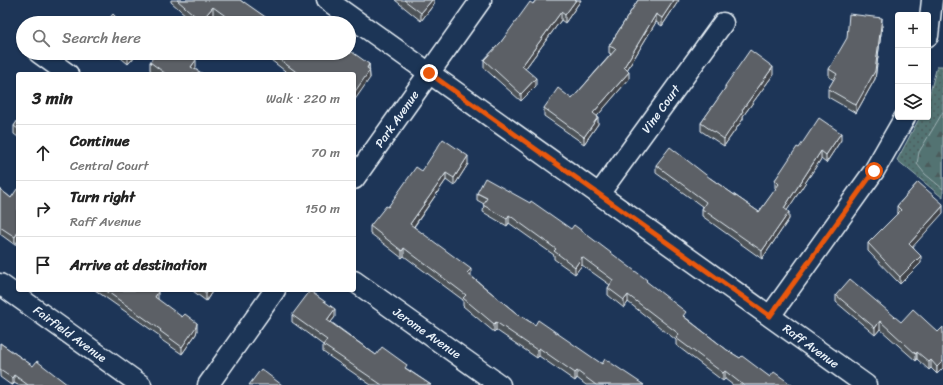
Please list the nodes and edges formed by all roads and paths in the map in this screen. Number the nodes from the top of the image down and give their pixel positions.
1 (327, 0) edge
2 (481, 0) edge
3 (932, 0) edge
4 (931, 12) edge
5 (349, 16) edge
6 (356, 21) edge
7 (723, 23) dead end
8 (49, 60) edge
9 (65, 72) edge
10 (429, 73) junction
11 (903, 120) edge
12 (356, 175) edge
13 (600, 194) junction
14 (356, 282) edge
15 (0, 284) edge
16 (274, 292) edge
17 (770, 316) junction
18 (141, 385) edge
19 (208, 385) edge
20 (500, 385) edge
21 (866, 385) edge

1 - 5 street, Raff Avenue
2 - 10 street, Park Avenue
3 - 4 street
6 - 10 street, Raff Avenue
7 - 13 street, Vine Court
8 - 9 street
10 - 12 street, Park Avenue
10 - 13 street, Raff Avenue
11 - 17 street
13 - 17 street, Raff Avenue
14 - 20 street, Jerome Avenue
15 - 18 street, Fairfield Avenue
16 - 19 street
17 - 21 street, Raff Avenue

